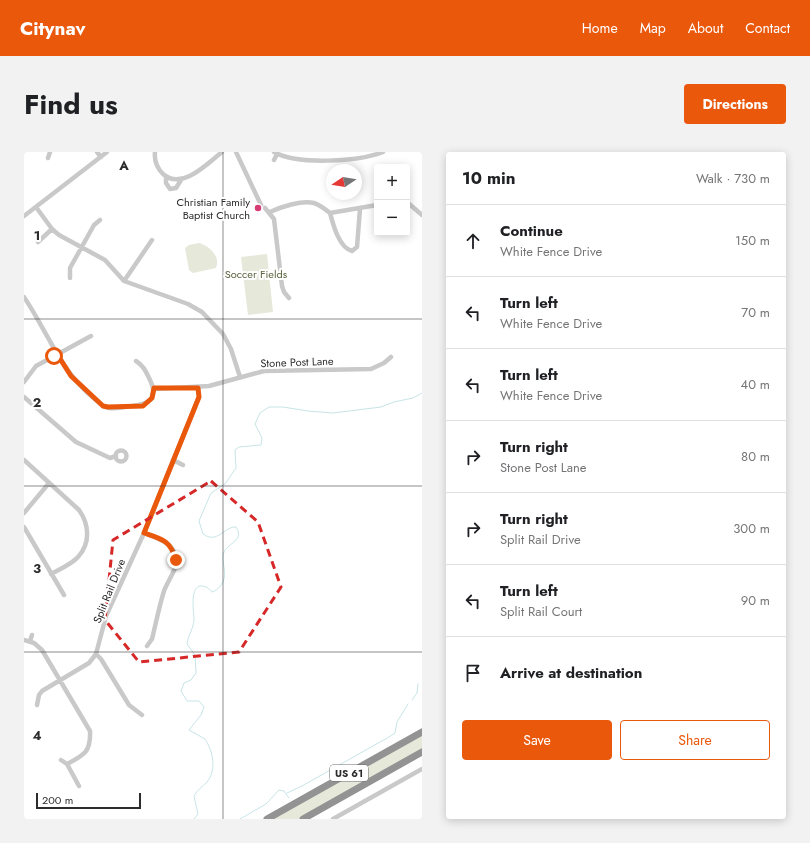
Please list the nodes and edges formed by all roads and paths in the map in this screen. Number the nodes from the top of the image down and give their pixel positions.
1 (50, 152) edge
2 (97, 152) edge
3 (107, 152) edge
4 (155, 152) edge
5 (222, 152) edge
6 (236, 152) edge
7 (383, 152) edge
8 (276, 153) edge
9 (101, 157) junction
10 (48, 158) dead end
11 (274, 160) dead end
12 (166, 177) junction
13 (181, 180) junction
14 (410, 205) edge
15 (374, 206) edge
16 (36, 207) junction
17 (265, 208) junction
18 (360, 208) junction
19 (330, 213) junction
20 (422, 215) edge
21 (24, 216) edge
22 (100, 220) dead end
23 (52, 229) junction
24 (152, 240) dead end
25 (38, 242) dead end
26 (82, 247) junction
27 (70, 278) dead end
28 (124, 281) junction
29 (24, 297) edge
30 (289, 298) dead end
31 (91, 336) dead end
32 (57, 354) junction
33 (391, 357) dead end
34 (136, 361) dead end
35 (240, 377) junction
36 (24, 382) edge
37 (154, 388) junction
38 (198, 388) junction
39 (24, 397) edge
40 (116, 456) dead end
41 (24, 460) edge
42 (173, 460) junction
43 (184, 465) dead end
44 (49, 483) junction
45 (24, 513) edge
46 (24, 527) edge
47 (144, 533) junction
48 (52, 574) junction
49 (64, 595) dead end
50 (32, 635) dead end
51 (24, 640) edge
52 (30, 642) junction
53 (147, 646) dead end
54 (96, 654) junction
55 (60, 680) junction
56 (37, 705) dead end
57 (142, 715) dead end
58 (422, 732) edge
59 (422, 752) edge
60 (61, 760) dead end
61 (67, 764) junction
62 (422, 769) edge
63 (79, 786) dead end
64 (267, 819) edge
65 (303, 819) edge
66 (333, 819) edge

1 - 10 street
2 - 9 street
3 - 9 street
4 - 12 street
5 - 13 street
6 - 17 street
7 - 8 street
8 - 11 street
9 - 16 street
12 - 13 street
12 - 13 street
14 - 20 street
15 - 18 street
16 - 21 street
16 - 23 street
17 - 19 street
17 - 30 street
18 - 19 street
18 - 19 street
22 - 26 street
23 - 25 street
23 - 26 street
24 - 28 street
26 - 27 street
26 - 28 street
28 - 35 street
29 - 32 street
31 - 32 street
32 - 36 street
32 - 37 street
33 - 35 street, Stone Post Lane
34 - 37 street
35 - 38 street, Stone Post Lane
37 - 38 street, Stone Post Lane
38 - 42 street, Split Rail Drive
39 - 40 street
41 - 44 street
42 - 43 street
42 - 47 street, Split Rail Drive
44 - 45 street
44 - 48 street
46 - 48 street
47 - 53 street
47 - 54 street, Split Rail Drive
48 - 49 street
50 - 52 street
51 - 52 street
52 - 55 street
54 - 55 street
54 - 57 street
55 - 56 street
55 - 61 street
58 - 64 highway, US 61
59 - 65 highway, US 61
60 - 61 street
61 - 63 street
62 - 66 street

